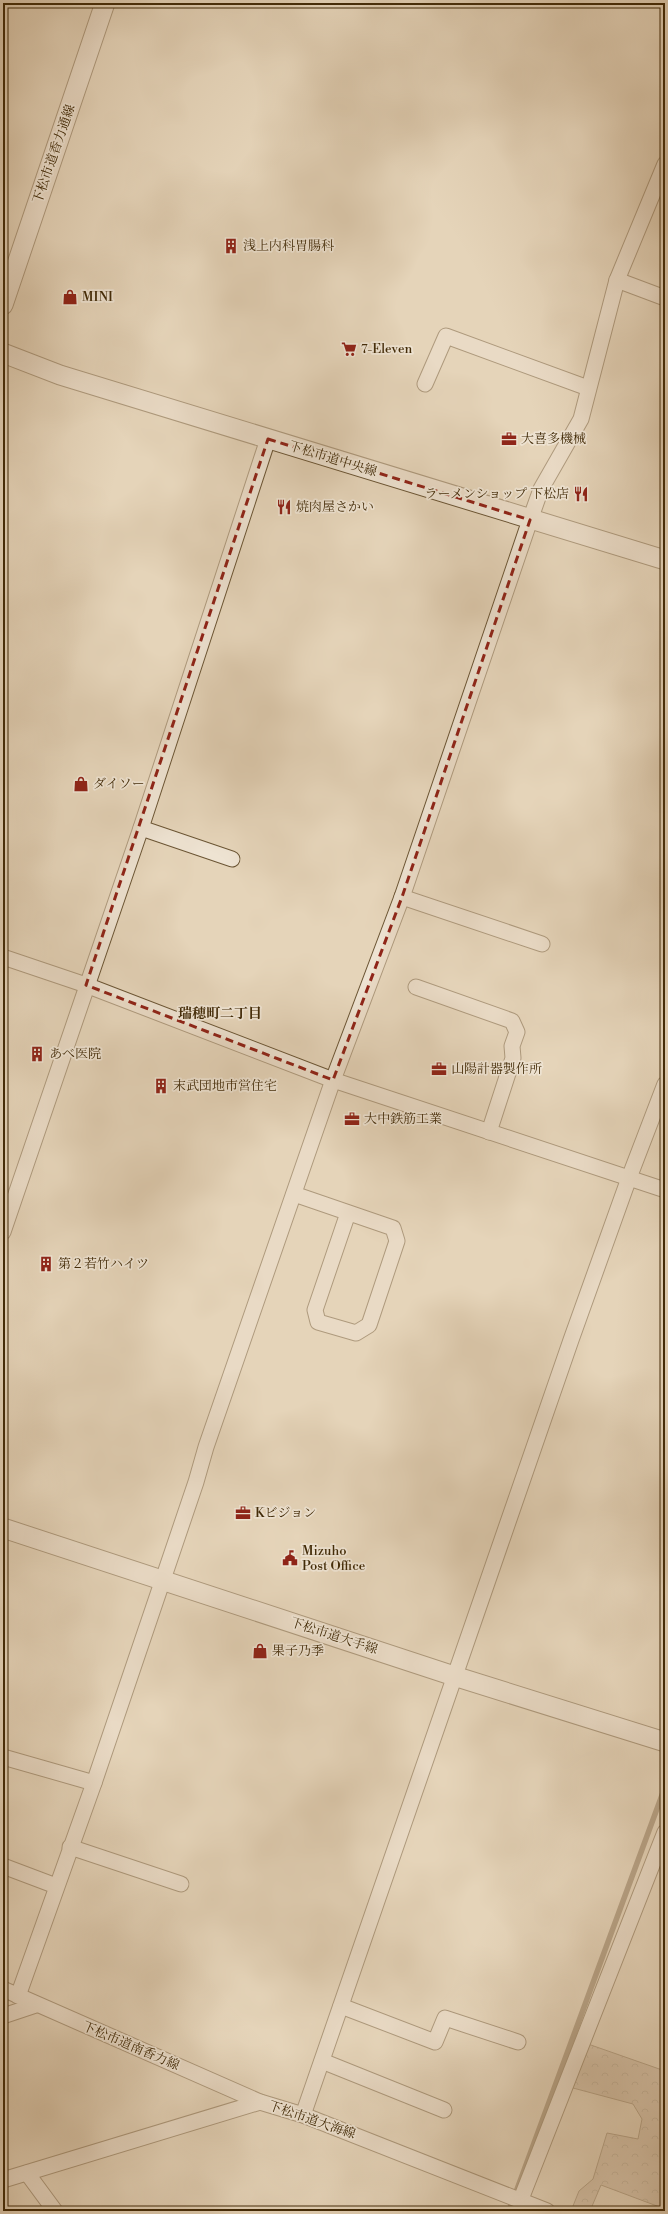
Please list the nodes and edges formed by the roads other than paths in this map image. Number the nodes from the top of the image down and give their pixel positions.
1 (104, 3) edge
2 (665, 164) edge
3 (617, 280) junction
4 (665, 298) edge
5 (3, 305) edge
6 (3, 353) edge
7 (425, 384) dead end
8 (588, 388) junction
9 (268, 439) junction
10 (530, 520) junction
11 (665, 560) edge
12 (140, 828) junction
13 (232, 859) dead end
14 (402, 896) junction
15 (542, 944) dead end
16 (3, 957) edge
17 (86, 985) junction
18 (416, 987) dead end
19 (334, 1080) junction
20 (665, 1084) edge
21 (489, 1132) junction
22 (629, 1178) junction
23 (665, 1190) edge
24 (294, 1194) junction
25 (348, 1213) junction
26 (3, 1232) edge
27 (3, 1528) edge
28 (162, 1580) junction
29 (454, 1676) junction
30 (665, 1742) edge
31 (3, 1757) edge
32 (94, 1783) junction
33 (665, 1832) edge
34 (70, 1847) junction
35 (3, 1866) edge
36 (181, 1884) dead end
37 (56, 1886) junction
38 (3, 1989) edge
39 (18, 1996) junction
40 (36, 2004) junction
41 (341, 2006) junction
42 (3, 2016) edge
43 (518, 2042) dead end
44 (322, 2060) junction
45 (260, 2102) junction
46 (444, 2110) dead end
47 (304, 2115) junction
48 (27, 2173) junction
49 (3, 2180) edge
50 (521, 2199) junction
51 (55, 2211) edge
52 (547, 2211) edge

1 - 5 street, 下松市道香力通線
2 - 3 street
3 - 4 street
3 - 8 street
6 - 9 street, 下松市道中央線
7 - 8 street
8 - 10 street
9 - 10 street, 下松市道中央線
9 - 12 street
10 - 11 street, 下松市道中央線
10 - 14 street
12 - 13 street
12 - 17 street
14 - 15 street
14 - 19 street
16 - 17 street
17 - 19 street
17 - 26 street
18 - 21 street
19 - 21 street
19 - 24 street
20 - 22 street
21 - 22 street
22 - 23 street
22 - 29 street
24 - 25 street
24 - 28 street
25 - 25 street
27 - 28 street, 下松市道大手線
28 - 29 street, 下松市道大手線
28 - 32 street
29 - 30 street, 下松市道大手線
29 - 41 street
31 - 32 street
32 - 34 street
33 - 50 street
34 - 36 street
34 - 37 street
35 - 37 street
37 - 39 street
38 - 39 street, 下松市道南香力線
39 - 40 street, 下松市道南香力線
40 - 42 street
40 - 45 street, 下松市道南香力線
41 - 43 street
41 - 44 street
44 - 46 street
44 - 47 street
45 - 47 street, 下松市道大海線
45 - 48 street, 下松市道大海線
47 - 50 street, 下松市道大海線
48 - 49 street, 下松市道大海線
48 - 51 street
50 - 52 street, 下松市道大海線

